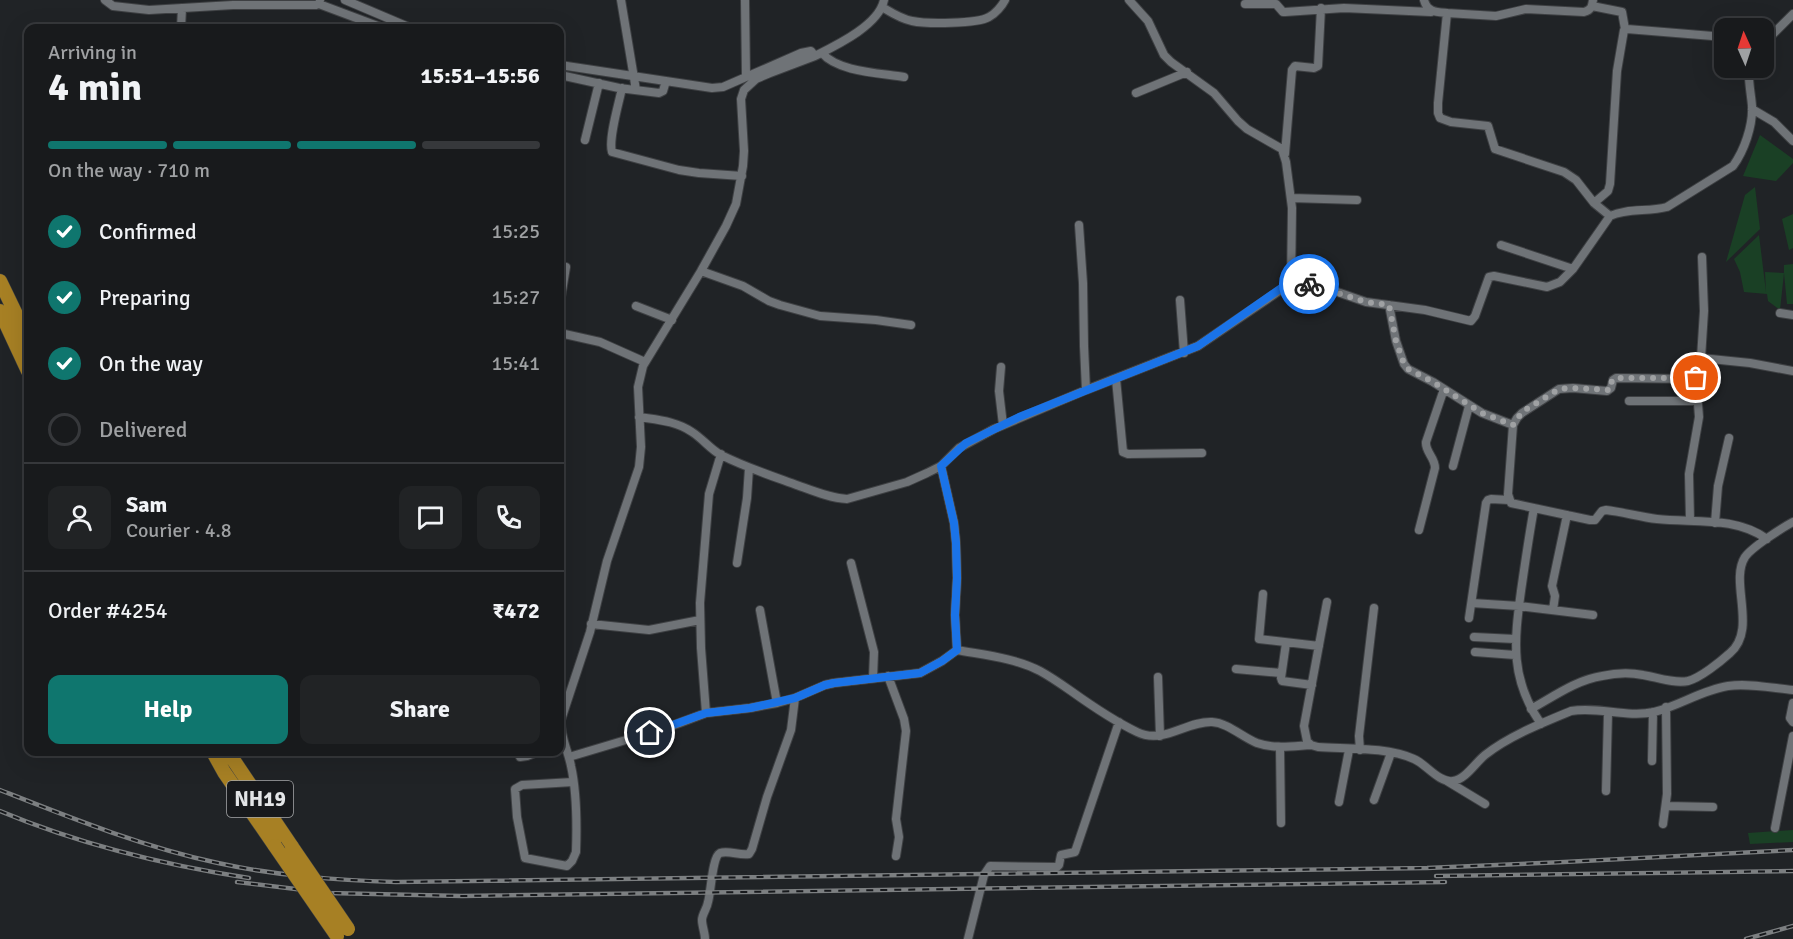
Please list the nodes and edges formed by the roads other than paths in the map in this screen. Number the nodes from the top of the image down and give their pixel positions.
1 (105, 0) edge
2 (345, 0) edge
3 (621, 0) edge
4 (746, 0) edge
5 (1005, 0) edge
6 (1129, 0) edge
7 (1424, 0) edge
8 (320, 2) edge
9 (883, 3) edge
10 (1592, 3) edge
11 (1245, 4) dead end
12 (182, 8) junction
13 (1321, 8) junction
14 (1432, 12) junction
15 (1447, 13) junction
16 (1793, 14) edge
17 (181, 24) edge
18 (373, 24) edge
19 (402, 24) edge
20 (1625, 29) junction
21 (1774, 33) edge
22 (1714, 37) edge
23 (819, 55) junction
24 (564, 66) edge
25 (1187, 72) junction
26 (564, 76) edge
27 (634, 76) junction
28 (746, 76) junction
29 (904, 77) dead end
30 (1750, 78) edge
31 (666, 81) junction
32 (599, 83) junction
33 (622, 88) junction
34 (636, 90) junction
35 (1136, 93) dead end
36 (1752, 109) junction
37 (585, 140) dead end
38 (1793, 141) edge
39 (1285, 156) junction
40 (742, 176) junction
41 (1291, 198) junction
42 (1357, 200) dead end
43 (1594, 203) junction
44 (1610, 216) junction
45 (1079, 225) dead end
46 (1501, 245) dead end
47 (1702, 257) dead end
48 (566, 267) dead end
49 (1573, 269) junction
50 (701, 272) junction
51 (564, 279) edge
52 (0, 281) edge
53 (1291, 283) junction
54 (1179, 300) dead end
55 (1389, 305) junction
56 (636, 306) dead end
57 (0, 311) edge
58 (1780, 313) dead end
59 (1793, 315) edge
60 (672, 320) junction
61 (911, 325) dead end
62 (24, 331) edge
63 (564, 334) edge
64 (1184, 353) junction
65 (1701, 358) junction
66 (24, 362) edge
67 (645, 362) junction
68 (1001, 367) dead end
69 (1793, 371) edge
70 (1696, 378) junction
71 (1116, 379) junction
72 (1444, 389) junction
73 (1086, 390) junction
74 (1629, 401) dead end
75 (1698, 401) junction
76 (1469, 406) junction
77 (639, 417) junction
78 (1004, 425) junction
79 (1513, 425) junction
80 (1729, 438) dead end
81 (1202, 453) dead end
82 (721, 454) junction
83 (941, 466) junction
84 (1453, 466) dead end
85 (749, 468) junction
86 (1509, 500) junction
87 (1534, 508) junction
88 (1567, 515) junction
89 (1687, 520) junction
90 (1793, 522) edge
91 (1715, 523) junction
92 (1419, 530) dead end
93 (1767, 539) junction
94 (737, 563) dead end
95 (851, 563) dead end
96 (1263, 594) dead end
97 (1327, 602) dead end
98 (1472, 603) junction
99 (1519, 606) junction
100 (1374, 608) dead end
101 (760, 610) dead end
102 (1553, 610) junction
103 (1593, 615) dead end
104 (1469, 618) dead end
105 (700, 620) junction
106 (591, 624) junction
107 (1474, 637) dead end
108 (1515, 639) junction
109 (1286, 643) junction
110 (956, 645) junction
111 (1319, 646) junction
112 (1475, 652) dead end
113 (1515, 655) junction
114 (1236, 669) dead end
115 (874, 670) junction
116 (1281, 673) junction
117 (888, 676) junction
118 (1158, 677) dead end
119 (1312, 685) junction
120 (1793, 690) edge
121 (776, 698) junction
122 (795, 698) junction
123 (1793, 703) edge
124 (705, 707) junction
125 (1666, 707) junction
126 (564, 710) edge
127 (1653, 712) junction
128 (1608, 713) junction
129 (1537, 717) junction
130 (1119, 722) junction
131 (1793, 722) edge
132 (1160, 733) junction
133 (1793, 736) edge
134 (1308, 740) junction
135 (1359, 744) junction
136 (1280, 747) junction
137 (565, 748) edge
138 (1350, 750) junction
139 (1391, 753) junction
140 (215, 756) edge
141 (231, 756) edge
142 (1652, 762) dead end
143 (1447, 781) junction
144 (573, 782) junction
145 (1606, 791) dead end
146 (1374, 800) dead end
147 (1339, 802) dead end
148 (1485, 804) dead end
149 (1666, 806) junction
150 (1713, 807) dead end
151 (1281, 823) dead end
152 (1664, 824) dead end
153 (1774, 828) dead end
154 (896, 856) dead end
155 (344, 936) edge
156 (705, 939) edge
157 (968, 939) edge

1 - 12 street
2 - 19 street
3 - 27 street
4 - 28 street
5 - 9 street
6 - 25 street
7 - 14 street
8 - 12 street
8 - 18 street
9 - 23 street
10 - 15 street
10 - 20 street
11 - 13 street
12 - 17 street
13 - 14 street
13 - 39 street
14 - 15 street
15 - 43 street
16 - 21 street
20 - 22 street
20 - 43 street
23 - 28 street
23 - 29 street
23 - 40 street
24 - 27 street
25 - 35 street
25 - 39 street
26 - 32 street
27 - 31 street
27 - 34 street
28 - 31 street
30 - 36 street
31 - 34 street
32 - 33 street
32 - 37 street
33 - 34 street
33 - 40 street
36 - 38 street
36 - 44 street
39 - 41 street
40 - 50 street
41 - 42 street
41 - 53 street
43 - 44 street
44 - 49 street
45 - 73 street
46 - 49 street
47 - 65 street
48 - 51 street
49 - 55 street
50 - 60 street
50 - 61 street
52 - 62 highway
53 - 55 street
53 - 64 street
54 - 64 street
55 - 72 street
56 - 60 street
57 - 66 highway
58 - 59 street
60 - 67 street
63 - 67 street
64 - 71 street
65 - 69 street
65 - 70 street
67 - 77 street
68 - 78 street
70 - 75 street
70 - 79 street
71 - 73 street
71 - 81 street
72 - 76 street
72 - 92 street
73 - 78 street
74 - 75 street
75 - 89 street
76 - 79 street
76 - 84 street
77 - 82 street
77 - 106 street
78 - 83 street
79 - 86 street
80 - 91 street
82 - 85 street
82 - 105 street
83 - 85 street
83 - 110 street
85 - 94 street
86 - 87 street
86 - 98 street
87 - 88 street
87 - 99 street
88 - 89 street
88 - 102 street
89 - 91 street
90 - 93 street
91 - 93 street
93 - 129 street
95 - 115 street
96 - 109 street
97 - 111 street
98 - 99 street
98 - 104 street
99 - 102 street
99 - 108 street
100 - 135 street
101 - 121 street
102 - 103 street
105 - 106 street
105 - 124 street
106 - 126 street
107 - 108 street
108 - 113 street
109 - 111 street
109 - 116 street
110 - 117 street
110 - 130 street
111 - 119 street
112 - 113 street
113 - 129 street
114 - 116 street
115 - 117 street
115 - 122 street
116 - 119 street
117 - 154 street
118 - 132 street
119 - 134 street
120 - 125 street
121 - 122 street
121 - 124 street
122 - 156 street
123 - 131 street
124 - 137 street
125 - 127 street
125 - 149 street
127 - 128 street
127 - 142 street
128 - 129 street
128 - 145 street
129 - 143 street
130 - 132 street
130 - 157 street
132 - 136 street
133 - 153 street
134 - 136 street
134 - 138 street
135 - 138 street
135 - 139 street
136 - 151 street
137 - 144 street
138 - 147 street
139 - 143 street
139 - 146 street
140 - 155 highway, NH19, bridge
141 - 155 highway, NH19, bridge
143 - 148 street
144 - 144 street
149 - 150 street
149 - 152 street

